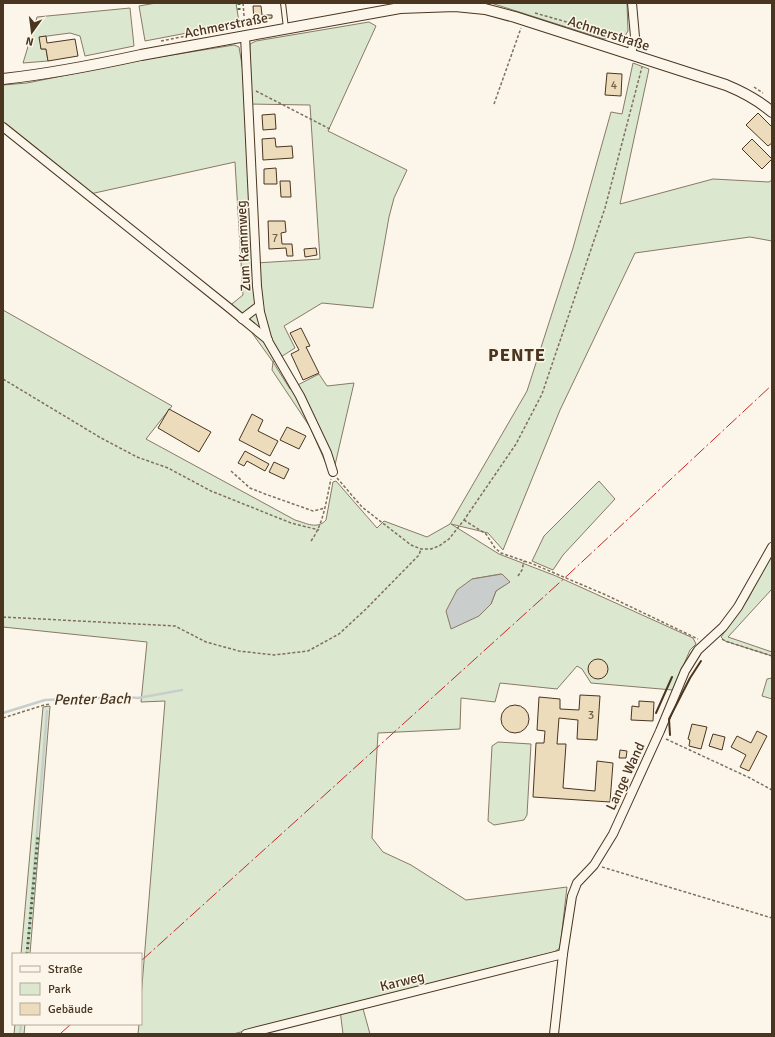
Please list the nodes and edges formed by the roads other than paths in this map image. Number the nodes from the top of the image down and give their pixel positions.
1 (283, 3) edge
2 (632, 3) edge
3 (287, 28) junction
4 (245, 36) junction
5 (631, 54) junction
6 (3, 80) edge
7 (772, 112) edge
8 (3, 127) edge
9 (259, 306) junction
10 (242, 318) junction
11 (268, 341) junction
12 (333, 472) road end
13 (772, 547) edge
14 (563, 954) junction
15 (246, 1034) edge
16 (554, 1034) edge

1 - 3 lane
2 - 5 street
3 - 4 street, Achmerstraße
3 - 5 street, Achmerstraße
4 - 6 street, Achmerstraße
4 - 9 street, Zum Kammweg
5 - 7 street, Achmerstraße
8 - 10 street
9 - 10 street
9 - 11 street, Zum Kammweg
10 - 11 street
11 - 12 street, Zum Kammweg
13 - 14 street, Lange Wand
14 - 15 street, Karweg
14 - 16 street, Lange Wand

